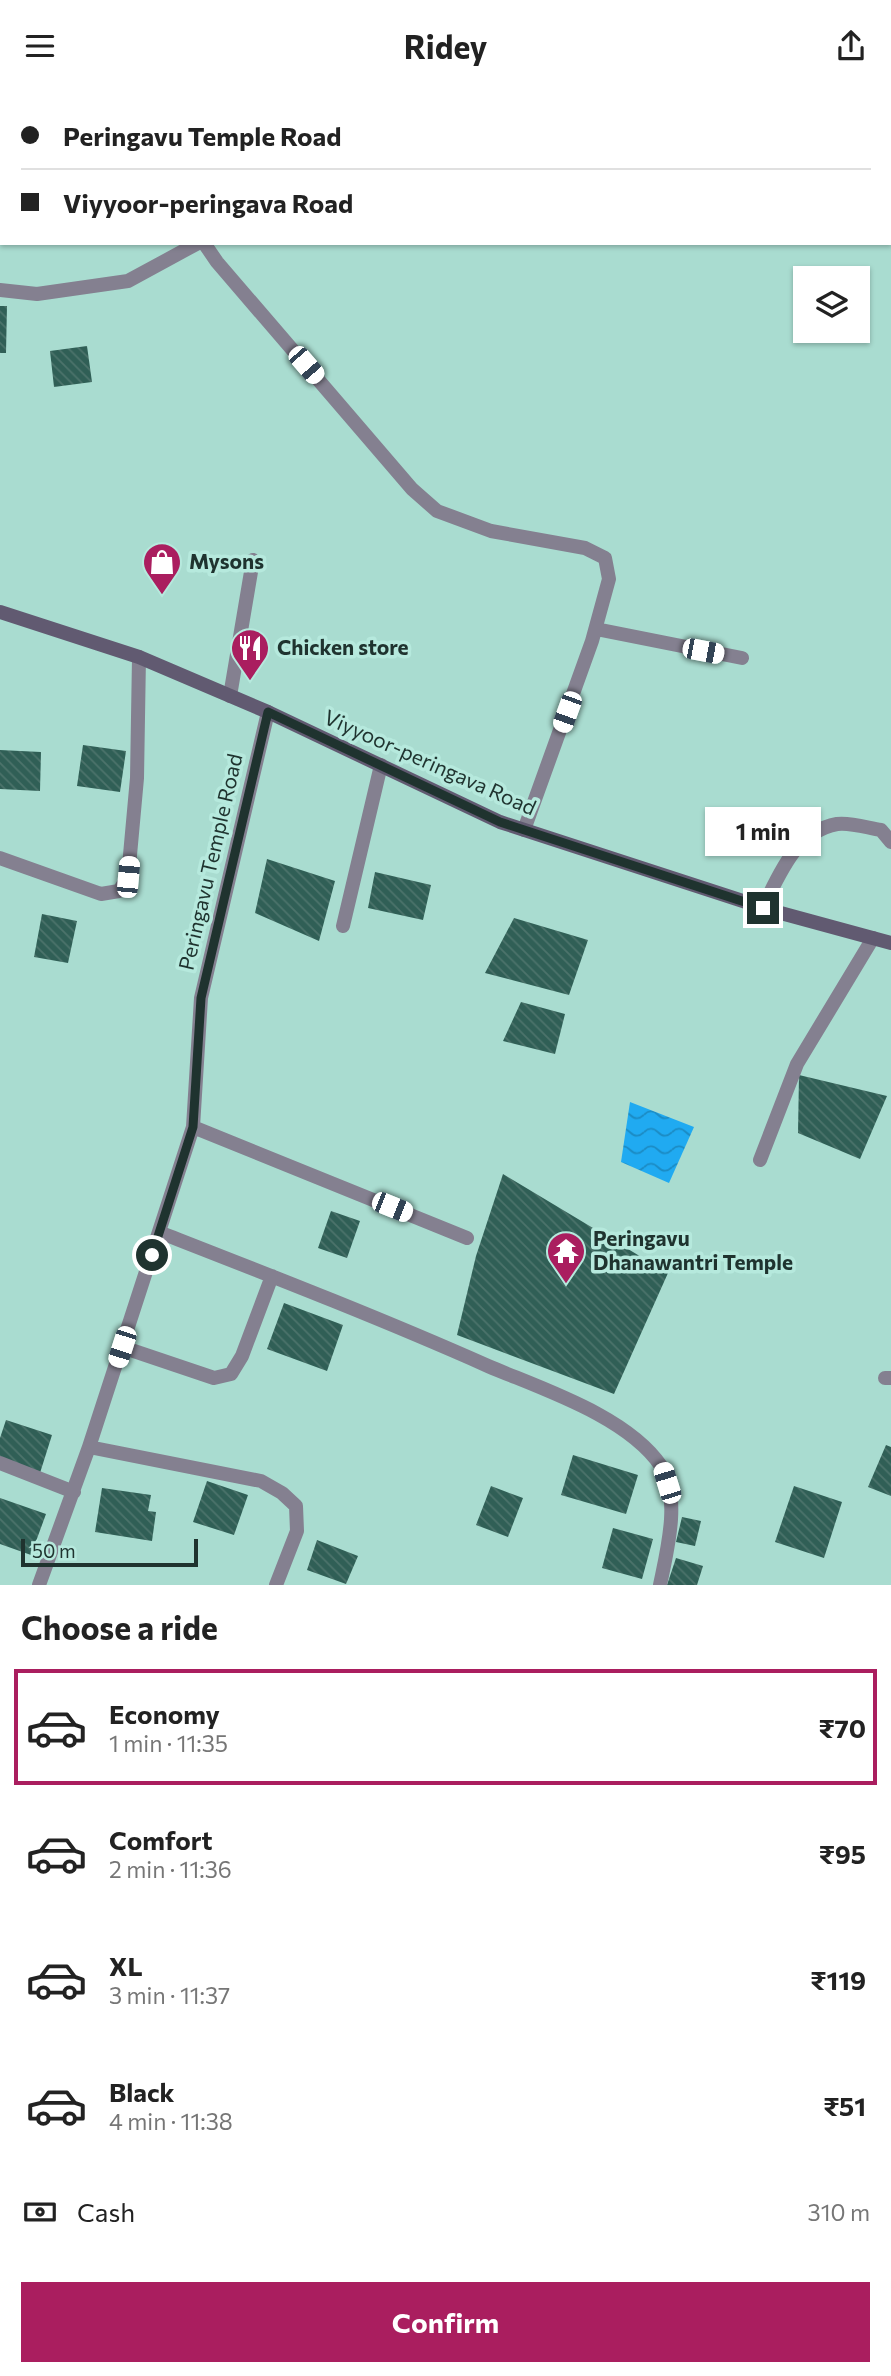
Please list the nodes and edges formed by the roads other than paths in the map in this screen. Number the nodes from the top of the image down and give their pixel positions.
1 (194, 245) edge
2 (205, 245) edge
3 (0, 290) edge
4 (253, 560) dead end
5 (0, 612) edge
6 (596, 629) junction
7 (139, 657) junction
8 (742, 658) dead end
9 (230, 696) junction
10 (268, 712) junction
11 (381, 765) junction
12 (524, 830) junction
13 (891, 842) edge
14 (0, 857) edge
15 (763, 908) junction
16 (343, 926) dead end
17 (873, 938) junction
18 (891, 943) edge
19 (193, 1127) junction
20 (760, 1160) dead end
21 (159, 1232) junction
22 (467, 1238) dead end
23 (272, 1276) junction
24 (122, 1347) junction
25 (89, 1447) junction
26 (0, 1463) edge
27 (74, 1492) junction
28 (39, 1585) edge
29 (276, 1585) edge
30 (660, 1585) edge

1 - 3 street
2 - 6 street
4 - 9 street
5 - 7 street, Viyyoor-peringava Road
6 - 8 street
6 - 12 street
7 - 9 street, Viyyoor-peringava Road
7 - 14 street
9 - 10 street, Viyyoor-peringava Road
10 - 11 street, Viyyoor-peringava Road
10 - 19 street, Peringavu Temple Road
11 - 12 street, Viyyoor-peringava Road
11 - 16 street
12 - 15 street, Viyyoor-peringava Road
13 - 15 street
15 - 17 street, Viyyoor-peringava Road
17 - 18 street, Viyyoor-peringava Road
17 - 20 street
19 - 21 street, Peringavu Temple Road
19 - 22 street
21 - 23 street
21 - 24 street, Peringavu Temple Road
23 - 24 street
23 - 30 street
24 - 25 street, Peringavu Temple Road
25 - 27 street, Peringavu Temple Road
25 - 29 street
26 - 27 street
27 - 28 street, Peringavu Temple Road

